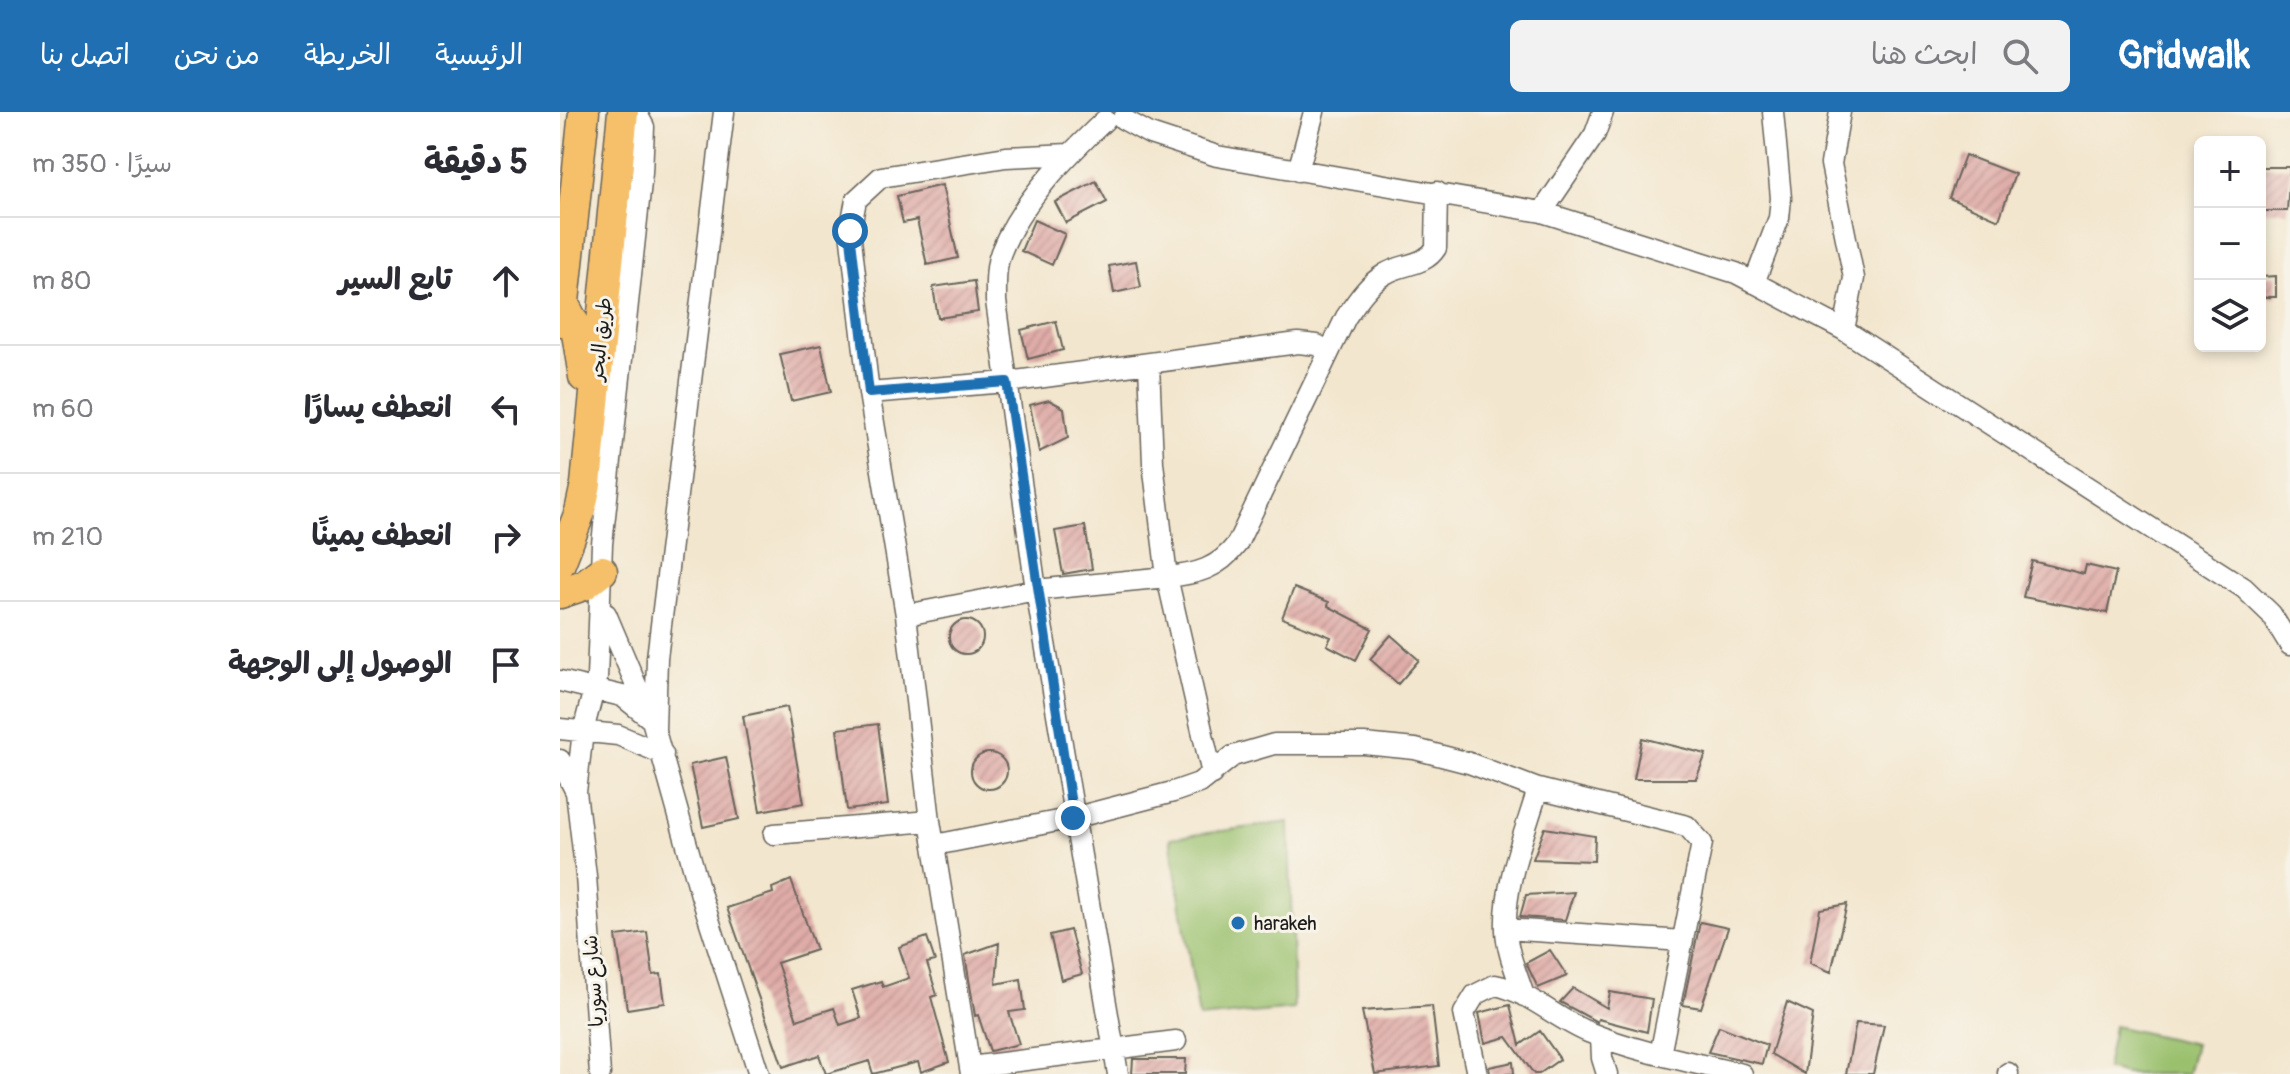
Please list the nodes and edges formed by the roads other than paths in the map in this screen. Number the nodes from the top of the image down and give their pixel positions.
1 (584, 112) edge
2 (623, 112) edge
3 (636, 112) edge
4 (724, 112) edge
5 (1314, 112) edge
6 (1603, 112) edge
7 (1773, 112) edge
8 (1840, 112) edge
9 (1114, 116) edge
10 (1069, 154) junction
11 (1298, 171) junction
12 (1437, 192) junction
13 (1542, 212) junction
14 (1754, 283) junction
15 (563, 303) junction
16 (1844, 330) junction
17 (560, 342) edge
18 (1328, 351) junction
19 (1149, 364) junction
20 (1007, 382) junction
21 (869, 393) junction
22 (560, 537) edge
23 (560, 563) edge
24 (602, 571) junction
25 (1167, 577) junction
26 (1036, 590) junction
27 (560, 593) edge
28 (602, 603) junction
29 (906, 615) junction
30 (2290, 645) edge
31 (560, 681) edge
32 (595, 688) junction
33 (653, 725) junction
34 (560, 729) edge
35 (583, 731) junction
36 (663, 754) junction
37 (1212, 774) junction
38 (566, 777) edge
39 (1538, 789) junction
40 (1073, 818) junction
41 (930, 821) junction
42 (774, 834) dead end
43 (935, 845) junction
44 (1506, 929) junction
45 (1683, 941) junction
46 (1524, 996) junction
47 (1601, 1037) junction
48 (1176, 1041) dead end
49 (1113, 1048) junction
50 (1660, 1055) junction
51 (971, 1070) edge
52 (600, 1074) edge
53 (759, 1074) edge
54 (1118, 1074) edge
55 (1477, 1074) edge
56 (1607, 1074) edge
57 (1742, 1074) edge

1 - 15 highway, طريق البحر
2 - 23 highway, طريق البحر
3 - 24 street, شارع سوريا
4 - 33 street
5 - 11 street
6 - 13 street
7 - 14 street
8 - 16 street
9 - 10 street
9 - 11 street
10 - 20 street
10 - 21 street
11 - 12 street
12 - 13 street
12 - 18 street
13 - 14 street
14 - 16 street
15 - 17 highway, طريق البحر
15 - 22 highway
16 - 30 street
18 - 19 street
18 - 25 street
19 - 20 street
19 - 25 street
20 - 21 street
20 - 26 street
21 - 29 street
24 - 27 highway
24 - 28 street, شارع سوريا
25 - 26 street
25 - 37 street
26 - 29 street
26 - 40 street
28 - 32 street, شارع سوريا
28 - 33 street
29 - 41 street
31 - 32 street
32 - 33 street
32 - 35 street, شارع سوريا
33 - 36 street
34 - 35 street
35 - 36 street
35 - 38 street, شارع سوريا
36 - 53 street
37 - 39 street
37 - 40 street
38 - 52 street, شارع سوريا
39 - 44 street
39 - 45 street
40 - 43 street
40 - 49 street
41 - 42 street
41 - 43 street
43 - 51 street
44 - 45 street
44 - 46 street
45 - 50 street
46 - 47 street
46 - 55 street
47 - 50 street
47 - 56 street
48 - 49 street
49 - 51 street
49 - 54 street
50 - 57 street

